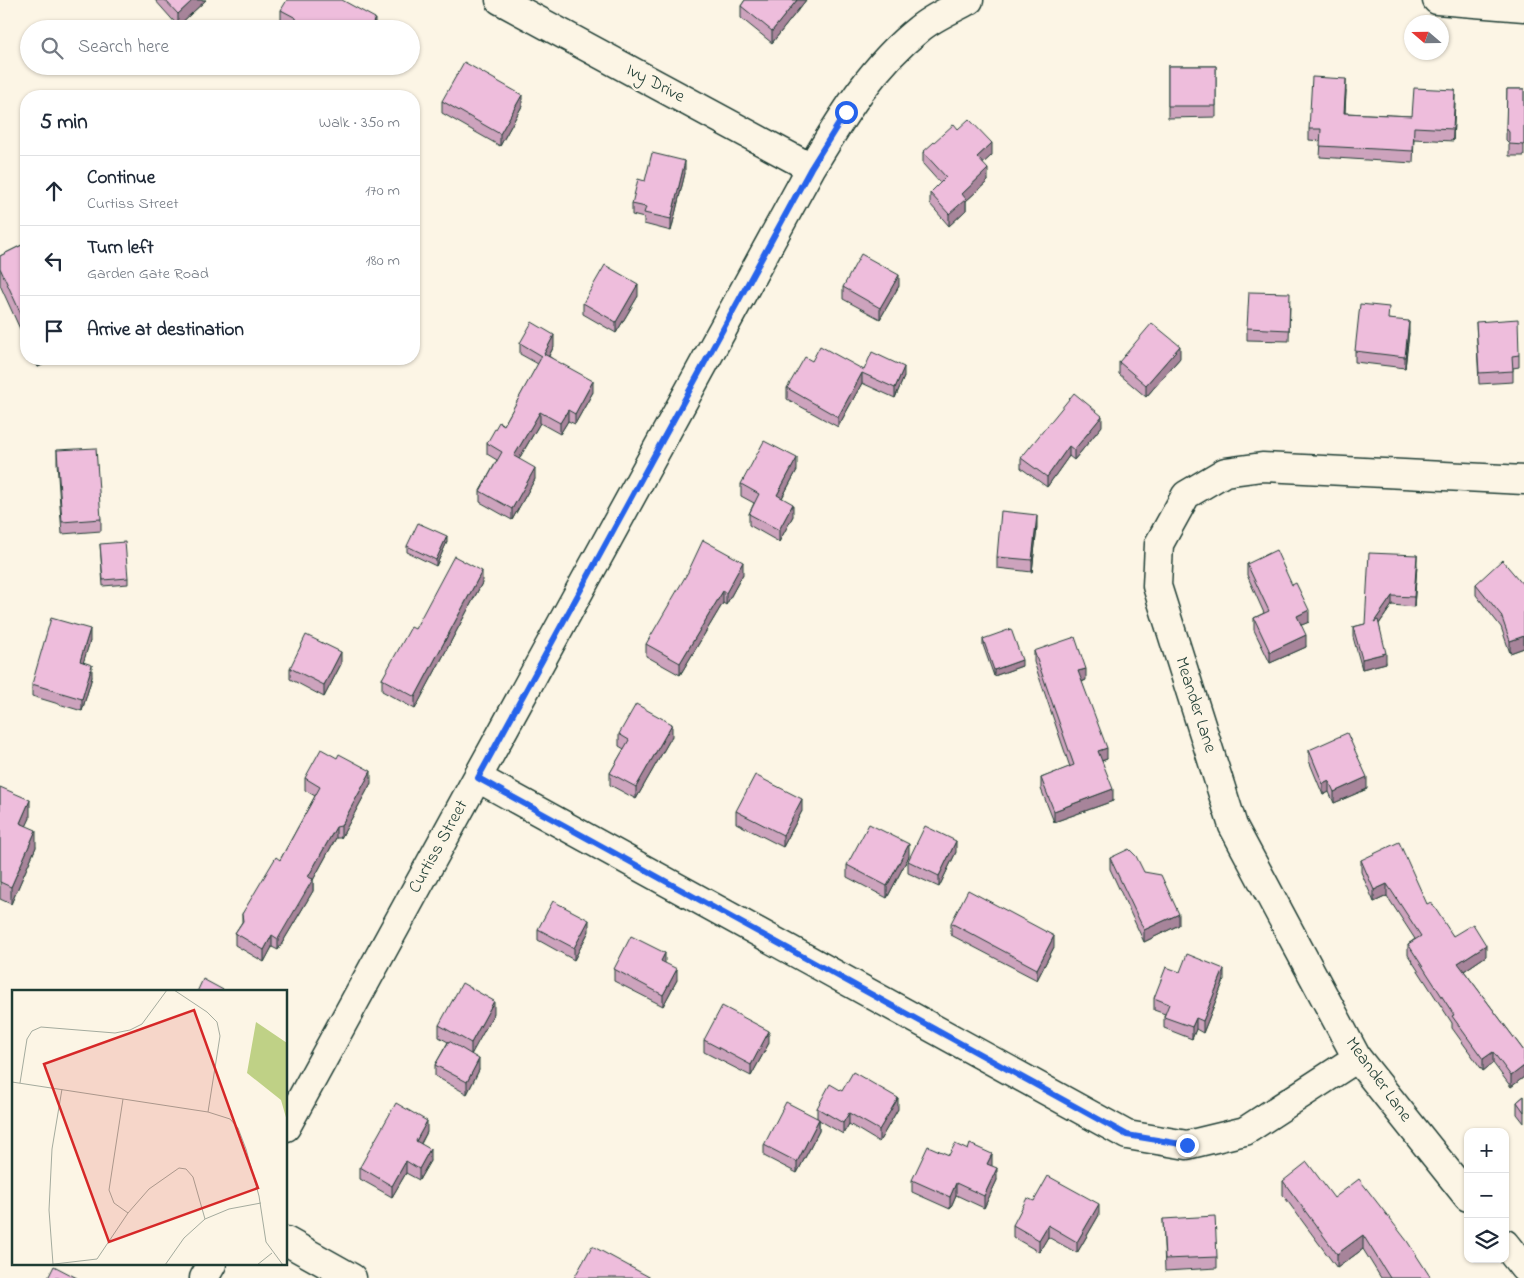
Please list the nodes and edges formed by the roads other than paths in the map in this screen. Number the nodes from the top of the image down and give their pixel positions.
1 (500, 0) edge
2 (969, 0) edge
3 (1437, 0) edge
4 (1524, 6) edge
5 (811, 168) junction
6 (1524, 480) edge
7 (478, 778) junction
8 (1357, 1058) junction
9 (288, 1123) edge
10 (1464, 1192) edge
11 (288, 1242) edge
12 (1509, 1249) edge
13 (211, 1266) edge
14 (1524, 1268) edge
15 (204, 1278) edge
16 (352, 1278) edge

1 - 5 street, Ivy Drive
2 - 5 street, Curtiss Street
3 - 4 street
5 - 7 street, Curtiss Street
6 - 8 street, Meander Lane
7 - 8 street
7 - 9 street, Curtiss Street
8 - 10 street, Meander Lane
11 - 16 street
12 - 14 street
13 - 15 street

